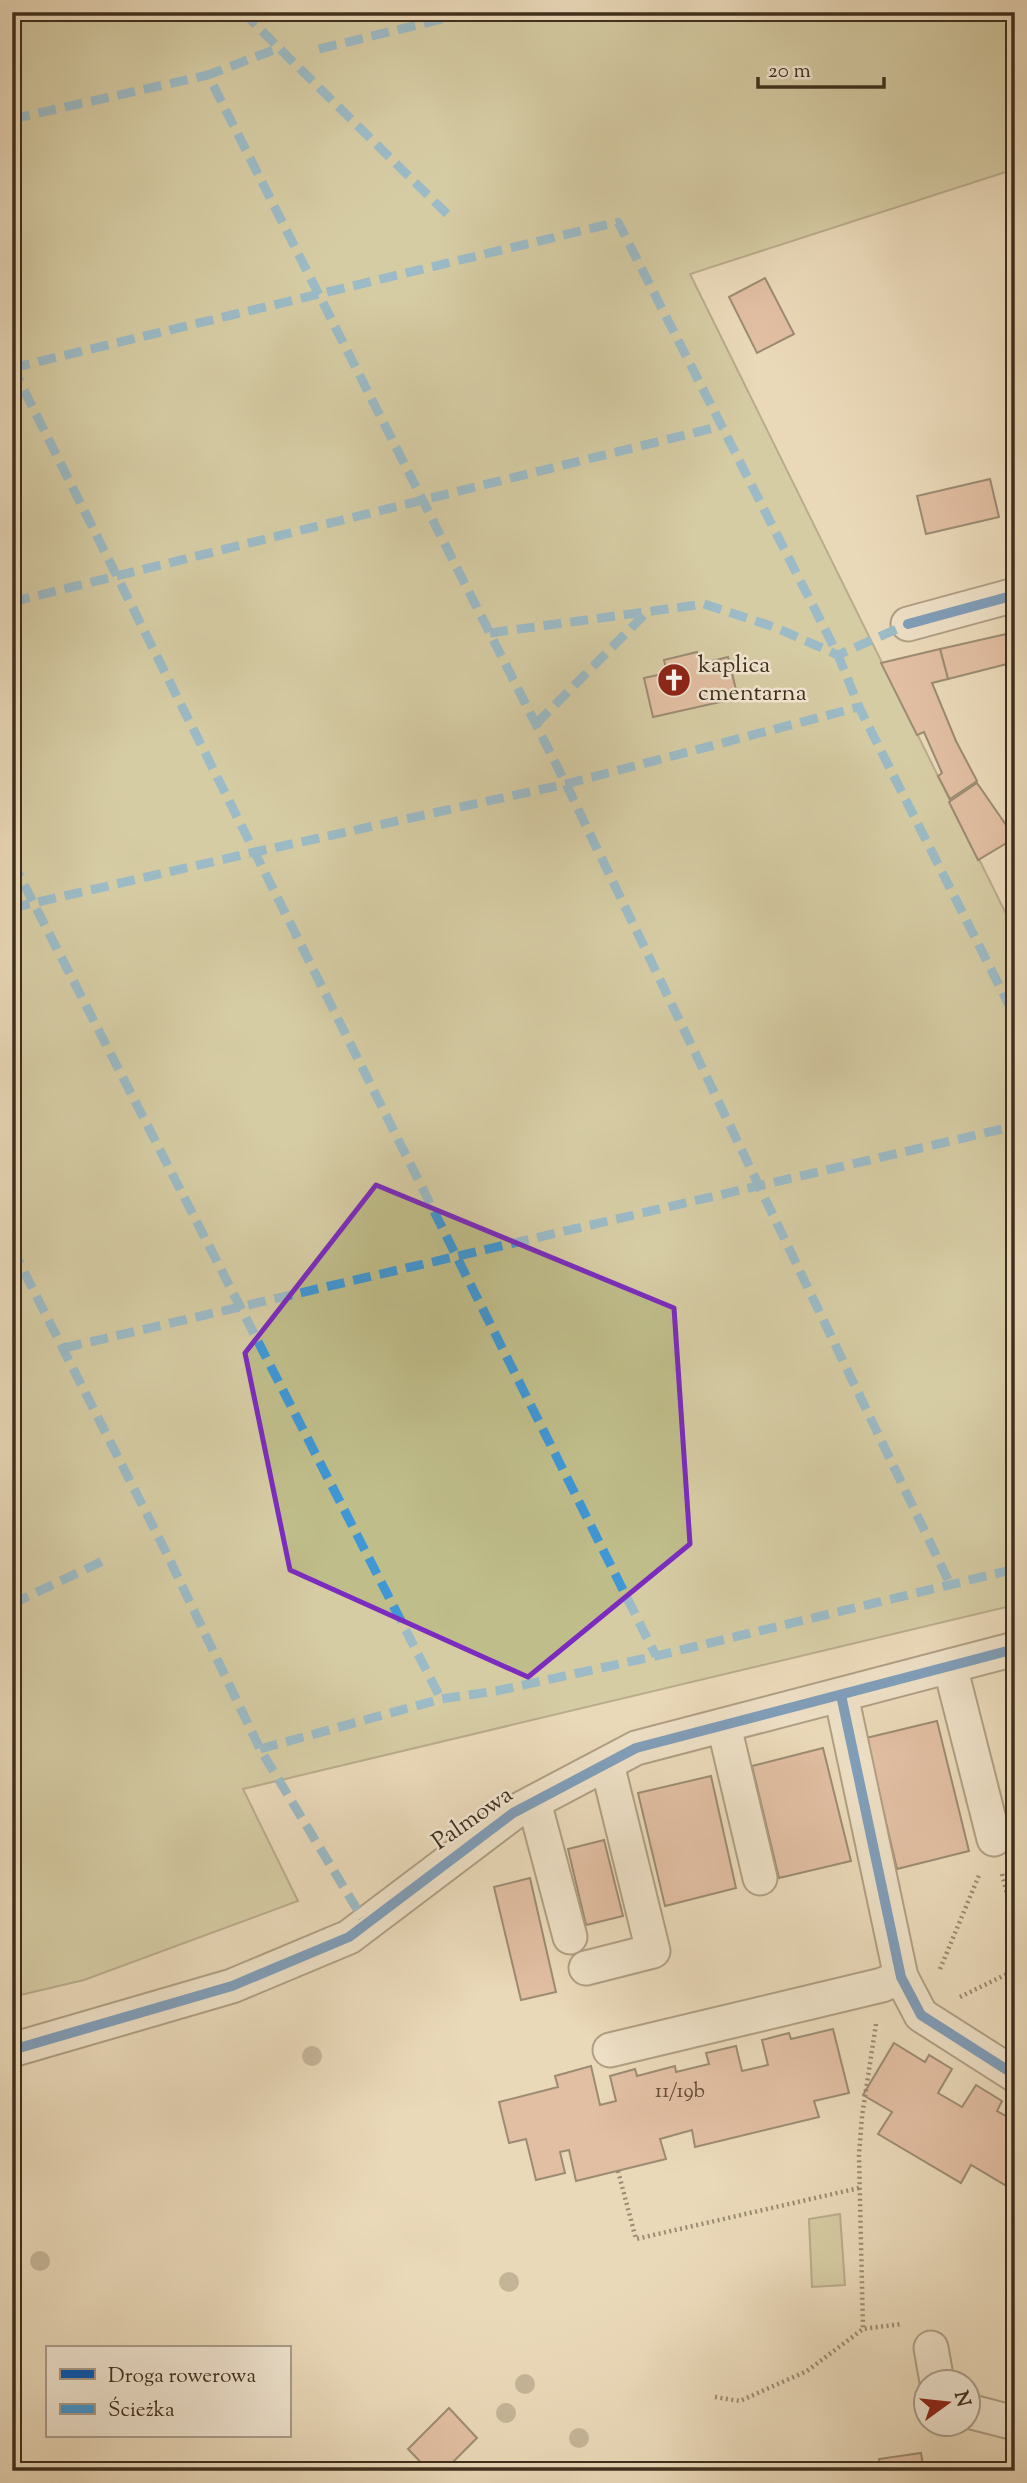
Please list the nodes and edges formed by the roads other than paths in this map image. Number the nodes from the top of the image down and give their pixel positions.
1 (1015, 595) edge
2 (908, 624) dead end
3 (1015, 1649) edge
4 (950, 1666) junction
5 (841, 1695) junction
6 (724, 1726) junction
7 (607, 1764) junction
8 (534, 1802) junction
9 (994, 1839) road end
10 (760, 1878) dead end
11 (570, 1937) dead end
12 (586, 1968) dead end
13 (892, 1981) junction
14 (12, 2050) edge
15 (610, 2050) dead end
16 (1015, 2076) edge
17 (931, 2348) road end
18 (935, 2368) edge
19 (982, 2415) edge
20 (1015, 2423) edge

1 - 2 street
3 - 4 street, Palmowa
4 - 5 street, Palmowa
4 - 9 street
5 - 6 street, Palmowa
5 - 13 street
6 - 7 street, Palmowa
6 - 10 street
7 - 8 street, Palmowa
7 - 12 street
8 - 11 street
8 - 14 street, Palmowa
13 - 15 street
13 - 16 street
17 - 18 street
19 - 20 street

